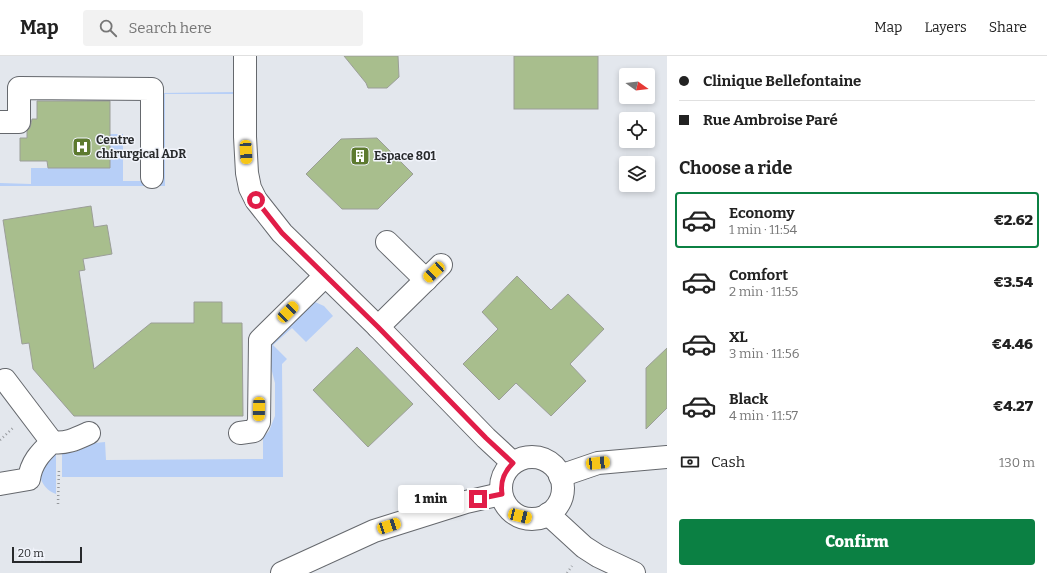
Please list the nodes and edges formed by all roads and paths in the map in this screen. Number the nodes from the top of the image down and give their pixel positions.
1 (244, 56) edge
2 (0, 122) edge
3 (152, 177) dead end
4 (388, 242) dead end
5 (442, 265) dead end
6 (325, 276) junction
7 (426, 280) junction
8 (378, 327) junction
9 (5, 380) dead end
10 (89, 433) dead end
11 (240, 433) dead end
12 (56, 442) junction
13 (667, 457) edge
14 (513, 463) junction
15 (560, 476) junction
16 (0, 484) edge
17 (502, 494) junction
18 (58, 504) dead end
19 (548, 514) junction
20 (282, 573) edge
21 (634, 573) edge

1 - 6 street
2 - 3 street
4 - 7 street
5 - 7 street
6 - 8 street
6 - 11 street
7 - 8 street
8 - 14 street
9 - 12 street
10 - 12 street
12 - 16 street
12 - 18 path
13 - 15 street
14 - 15 street
14 - 17 street
15 - 19 street
17 - 19 street
17 - 20 street
19 - 21 street

